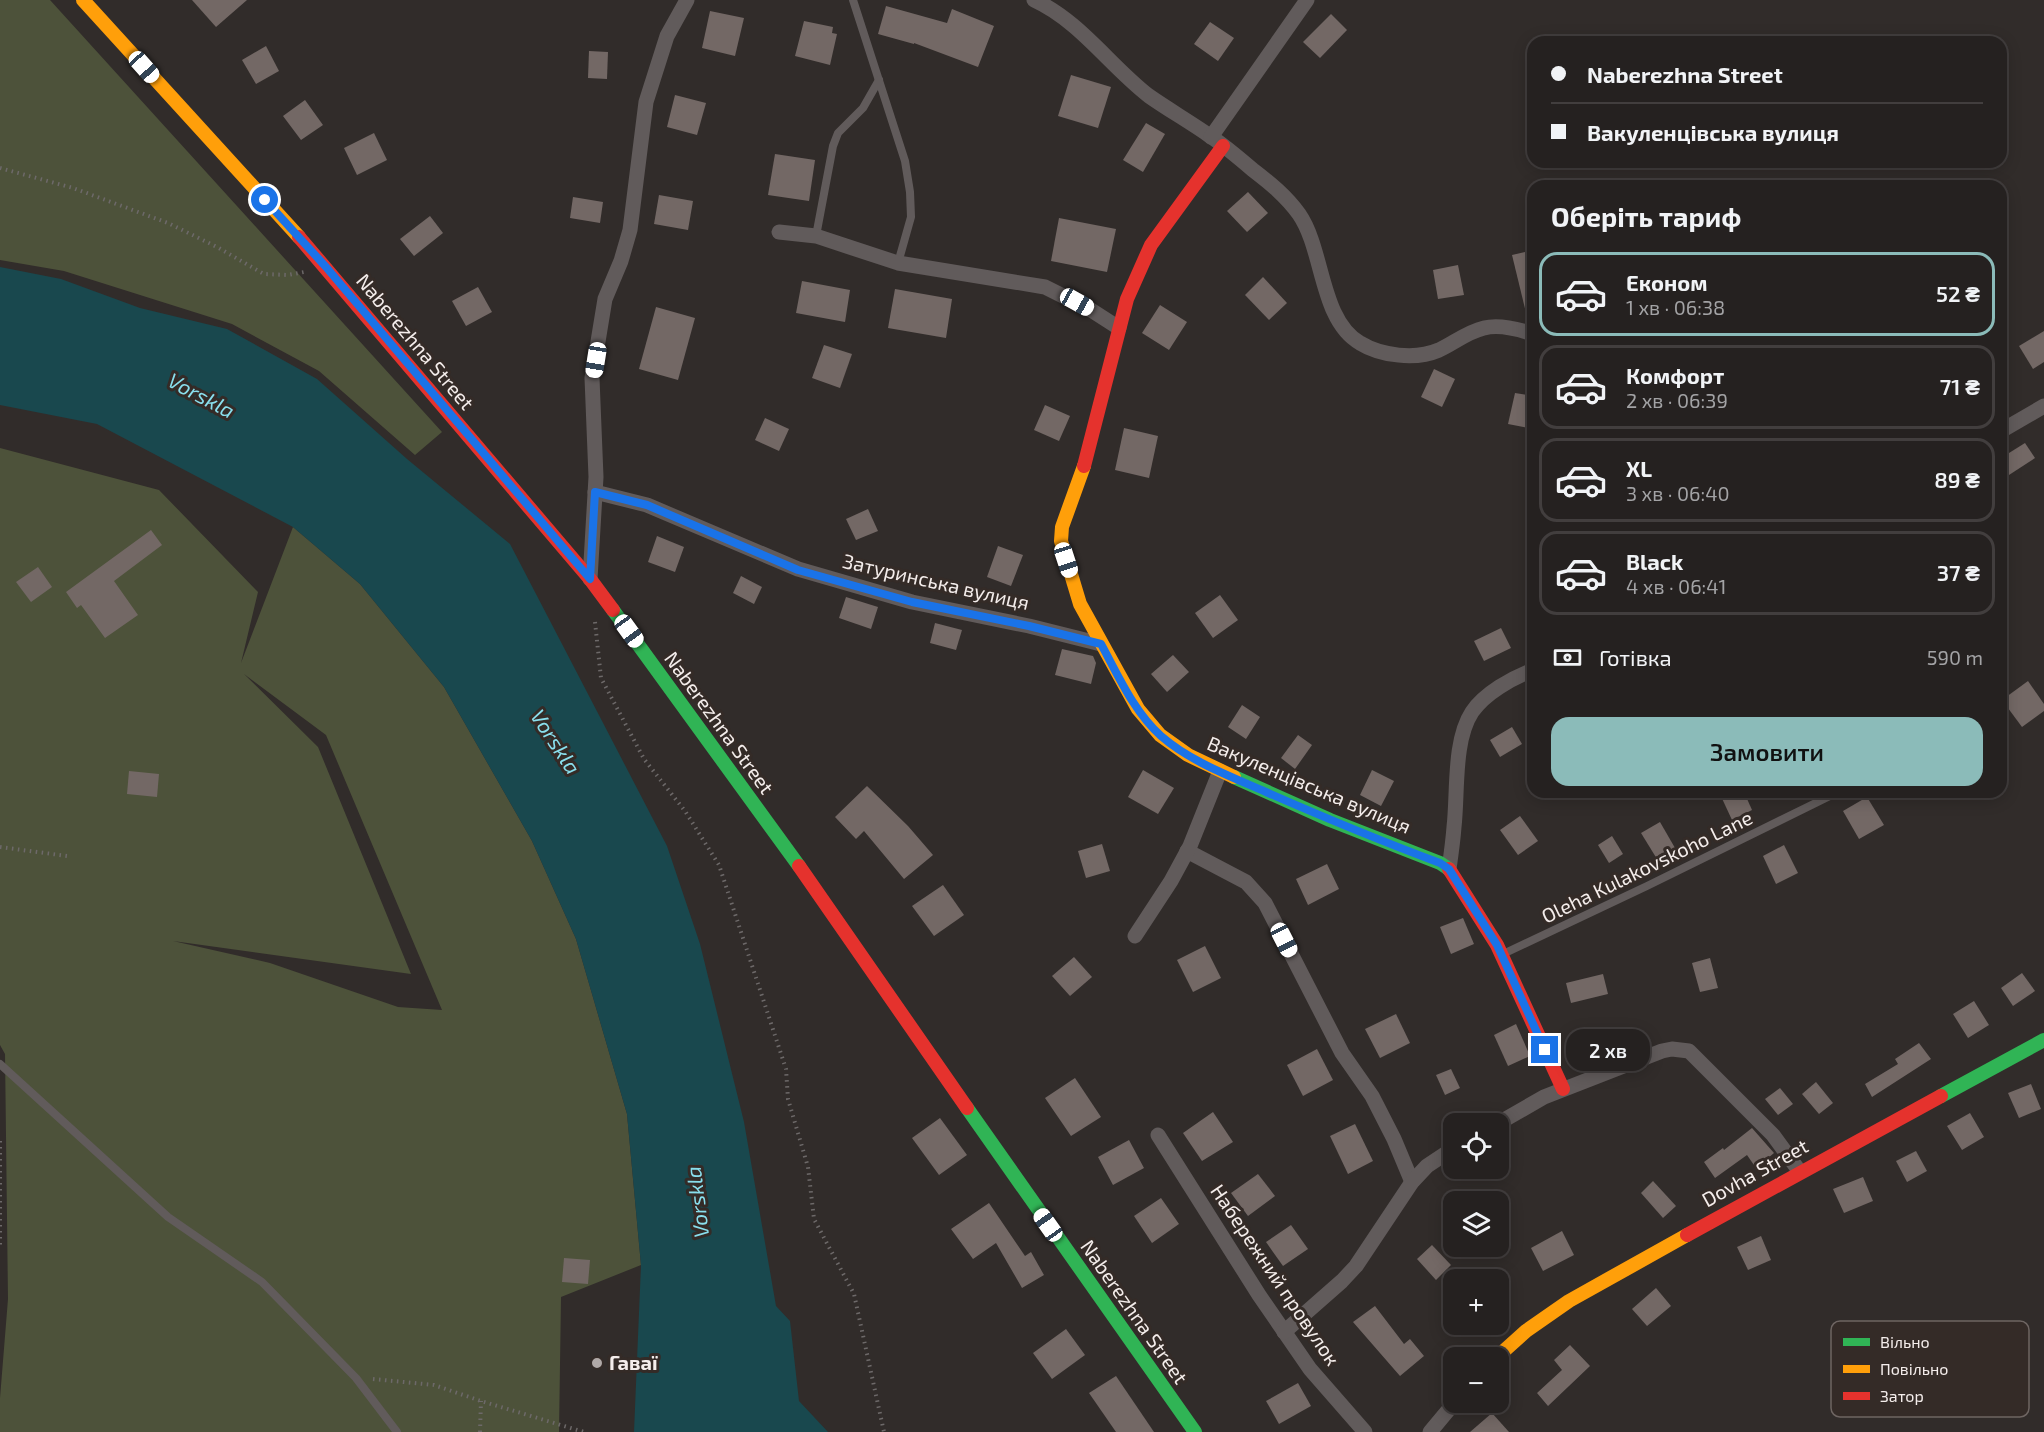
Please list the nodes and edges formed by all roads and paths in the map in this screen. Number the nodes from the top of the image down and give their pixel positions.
1 (83, 0) edge
2 (687, 0) edge
3 (853, 0) edge
4 (1034, 0) edge
5 (1307, 0) edge
6 (879, 80) junction
7 (1217, 141) junction
8 (0, 168) edge
9 (779, 232) dead end
10 (816, 236) junction
11 (898, 262) junction
12 (326, 267) junction
13 (1119, 328) junction
14 (1527, 333) edge
15 (2044, 406) edge
16 (2007, 428) edge
17 (595, 492) junction
18 (590, 579) junction
19 (603, 596) junction
20 (1101, 644) junction
21 (1527, 673) edge
22 (1220, 771) junction
23 (1826, 798) edge
24 (0, 848) edge
25 (1187, 851) junction
26 (67, 856) dead end
27 (1449, 869) junction
28 (1135, 936) dead end
29 (1502, 954) junction
30 (2044, 1040) edge
31 (0, 1064) edge
32 (1563, 1089) junction
33 (1509, 1117) edge
34 (1158, 1135) dead end
35 (0, 1141) edge
36 (1443, 1155) edge
37 (1800, 1172) junction
38 (1412, 1182) junction
39 (0, 1249) edge
40 (1284, 1332) junction
41 (1508, 1347) edge
42 (356, 1378) junction
43 (481, 1401) junction
44 (1446, 1413) edge
45 (397, 1432) edge
46 (480, 1432) edge
47 (584, 1432) edge
48 (884, 1432) edge
49 (1196, 1432) edge
50 (1365, 1432) edge
51 (1430, 1432) edge

1 - 12 street, Naberezhna Street
2 - 17 street
3 - 6 lane
4 - 7 street
5 - 7 street
6 - 10 lane
6 - 11 lane
7 - 13 street, Вакуленцівська вулиця
7 - 14 street
8 - 12 path
9 - 10 street
10 - 11 street
11 - 13 street
12 - 18 street, Naberezhna Street
13 - 20 street, Вакуленцівська вулиця
15 - 16 street
17 - 18 street
17 - 20 street, Затуринська вулиця
18 - 19 street, Naberezhna Street
19 - 48 path
19 - 49 street, Naberezhna Street
20 - 22 street, Вакуленцівська вулиця
21 - 27 street
22 - 25 street
22 - 27 street, Вакуленцівська вулиця
23 - 29 lane, Oleha Kulakovskoho Lane
24 - 26 path
25 - 28 street
25 - 38 street
27 - 29 street
29 - 32 street
30 - 37 street, Dovha Street
31 - 42 lane
32 - 33 street
32 - 37 street
34 - 40 street, Набережний провулок
35 - 39 path
36 - 38 street
37 - 41 street, Dovha Street
38 - 40 street
40 - 50 street, Набережний провулок
42 - 43 path
42 - 45 lane
43 - 46 path
43 - 47 path
44 - 51 street

